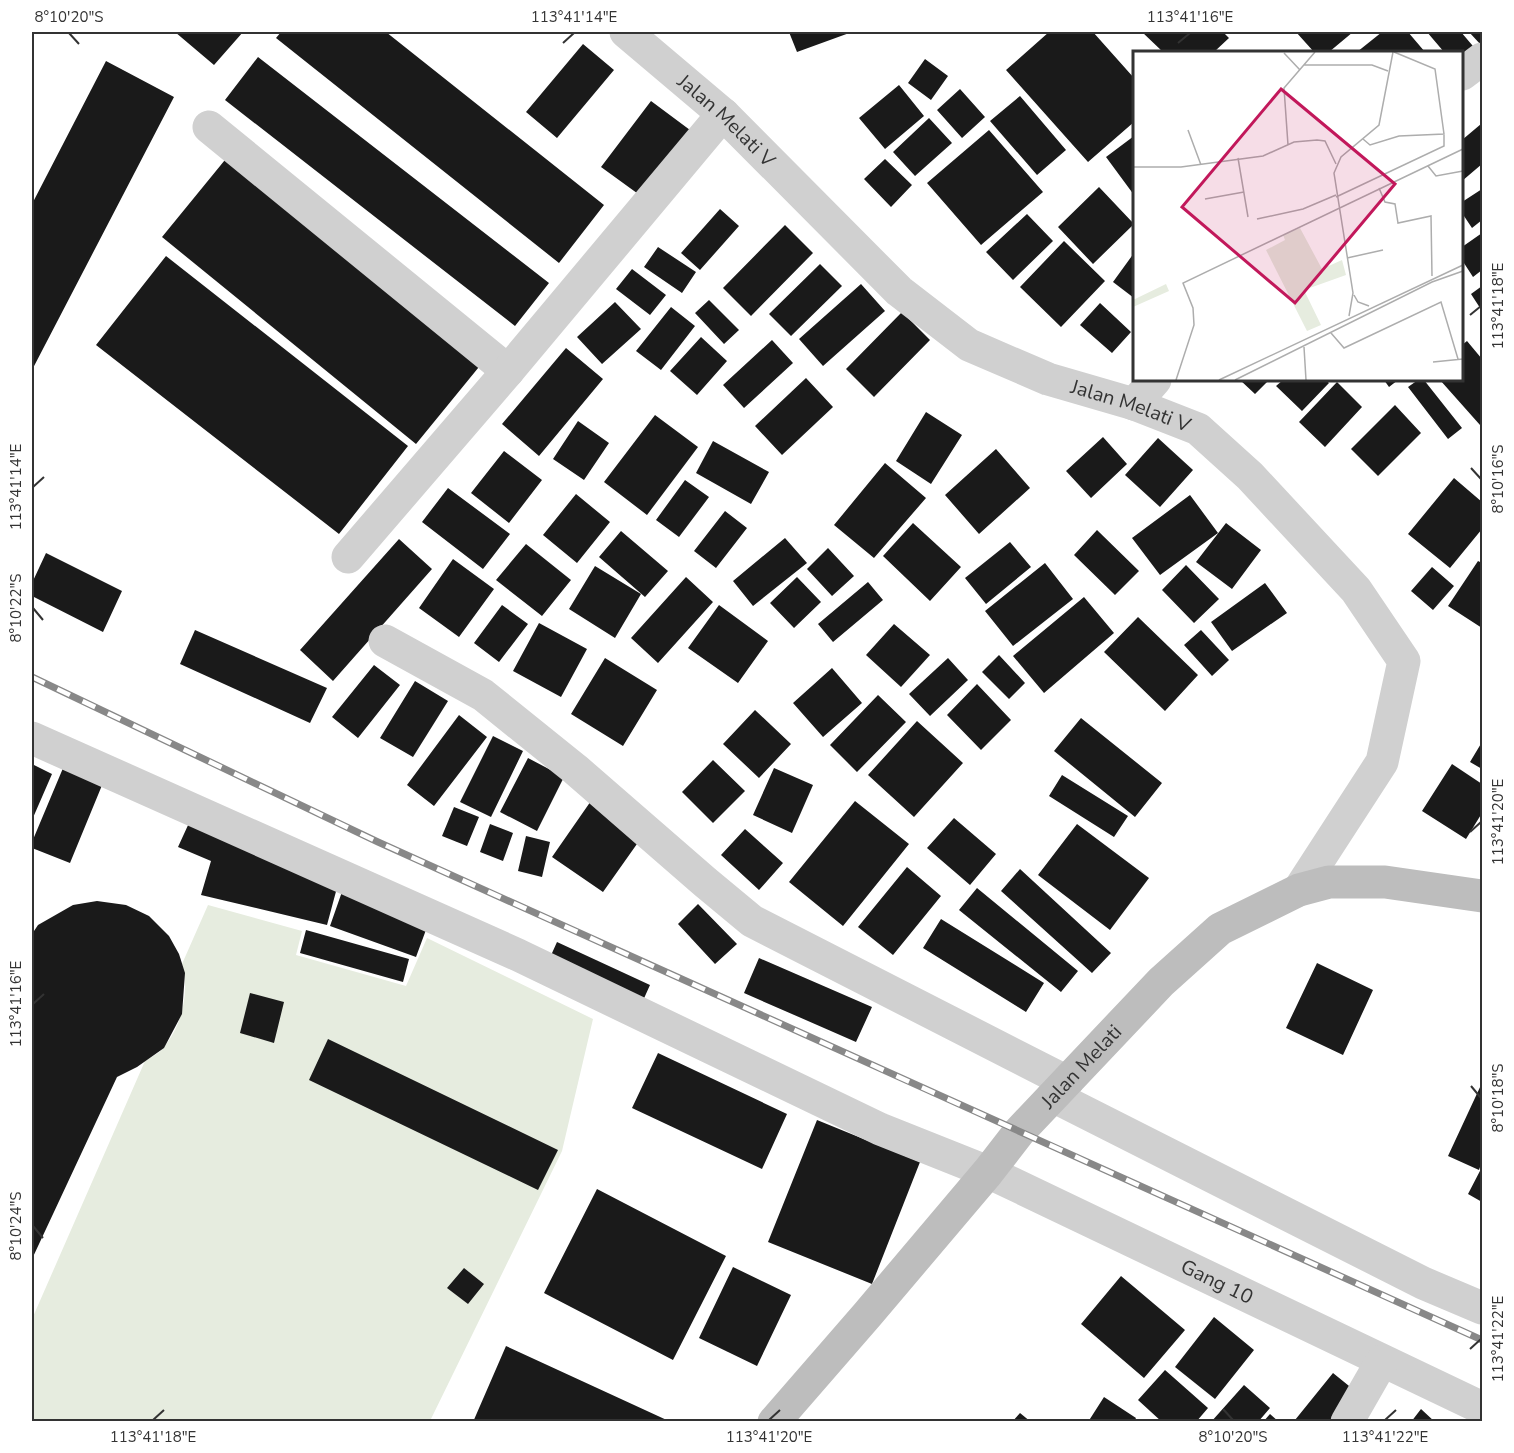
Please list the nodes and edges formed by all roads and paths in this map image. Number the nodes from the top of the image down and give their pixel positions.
1 (626, 32) edge
2 (1482, 59) edge
3 (1463, 73) edge
4 (723, 114) junction
5 (209, 127) dead end
6 (508, 371) junction
7 (1154, 381) edge
8 (1134, 404) junction
9 (348, 557) dead end
10 (386, 641) dead end
11 (32, 738) edge
12 (1299, 890) junction
13 (1482, 896) edge
14 (1060, 1089) junction
15 (988, 1172) junction
16 (1482, 1308) edge
17 (1383, 1361) junction
18 (1482, 1408) edge
19 (774, 1422) edge
20 (1347, 1422) edge

1 - 4 street, Jalan Melati V
2 - 3 street
4 - 6 street
4 - 8 street, Jalan Melati V
5 - 6 street
6 - 9 street
7 - 8 street
8 - 12 street, Jalan Melati V
10 - 14 street
11 - 15 street, Gang 10
12 - 13 main road, Jalan Melati
12 - 14 main road, Jalan Melati
14 - 15 main road, Jalan Melati
14 - 16 street
15 - 17 street, Gang 10
15 - 19 main road, Jalan Melati
17 - 18 street, Gang 10
17 - 20 street

